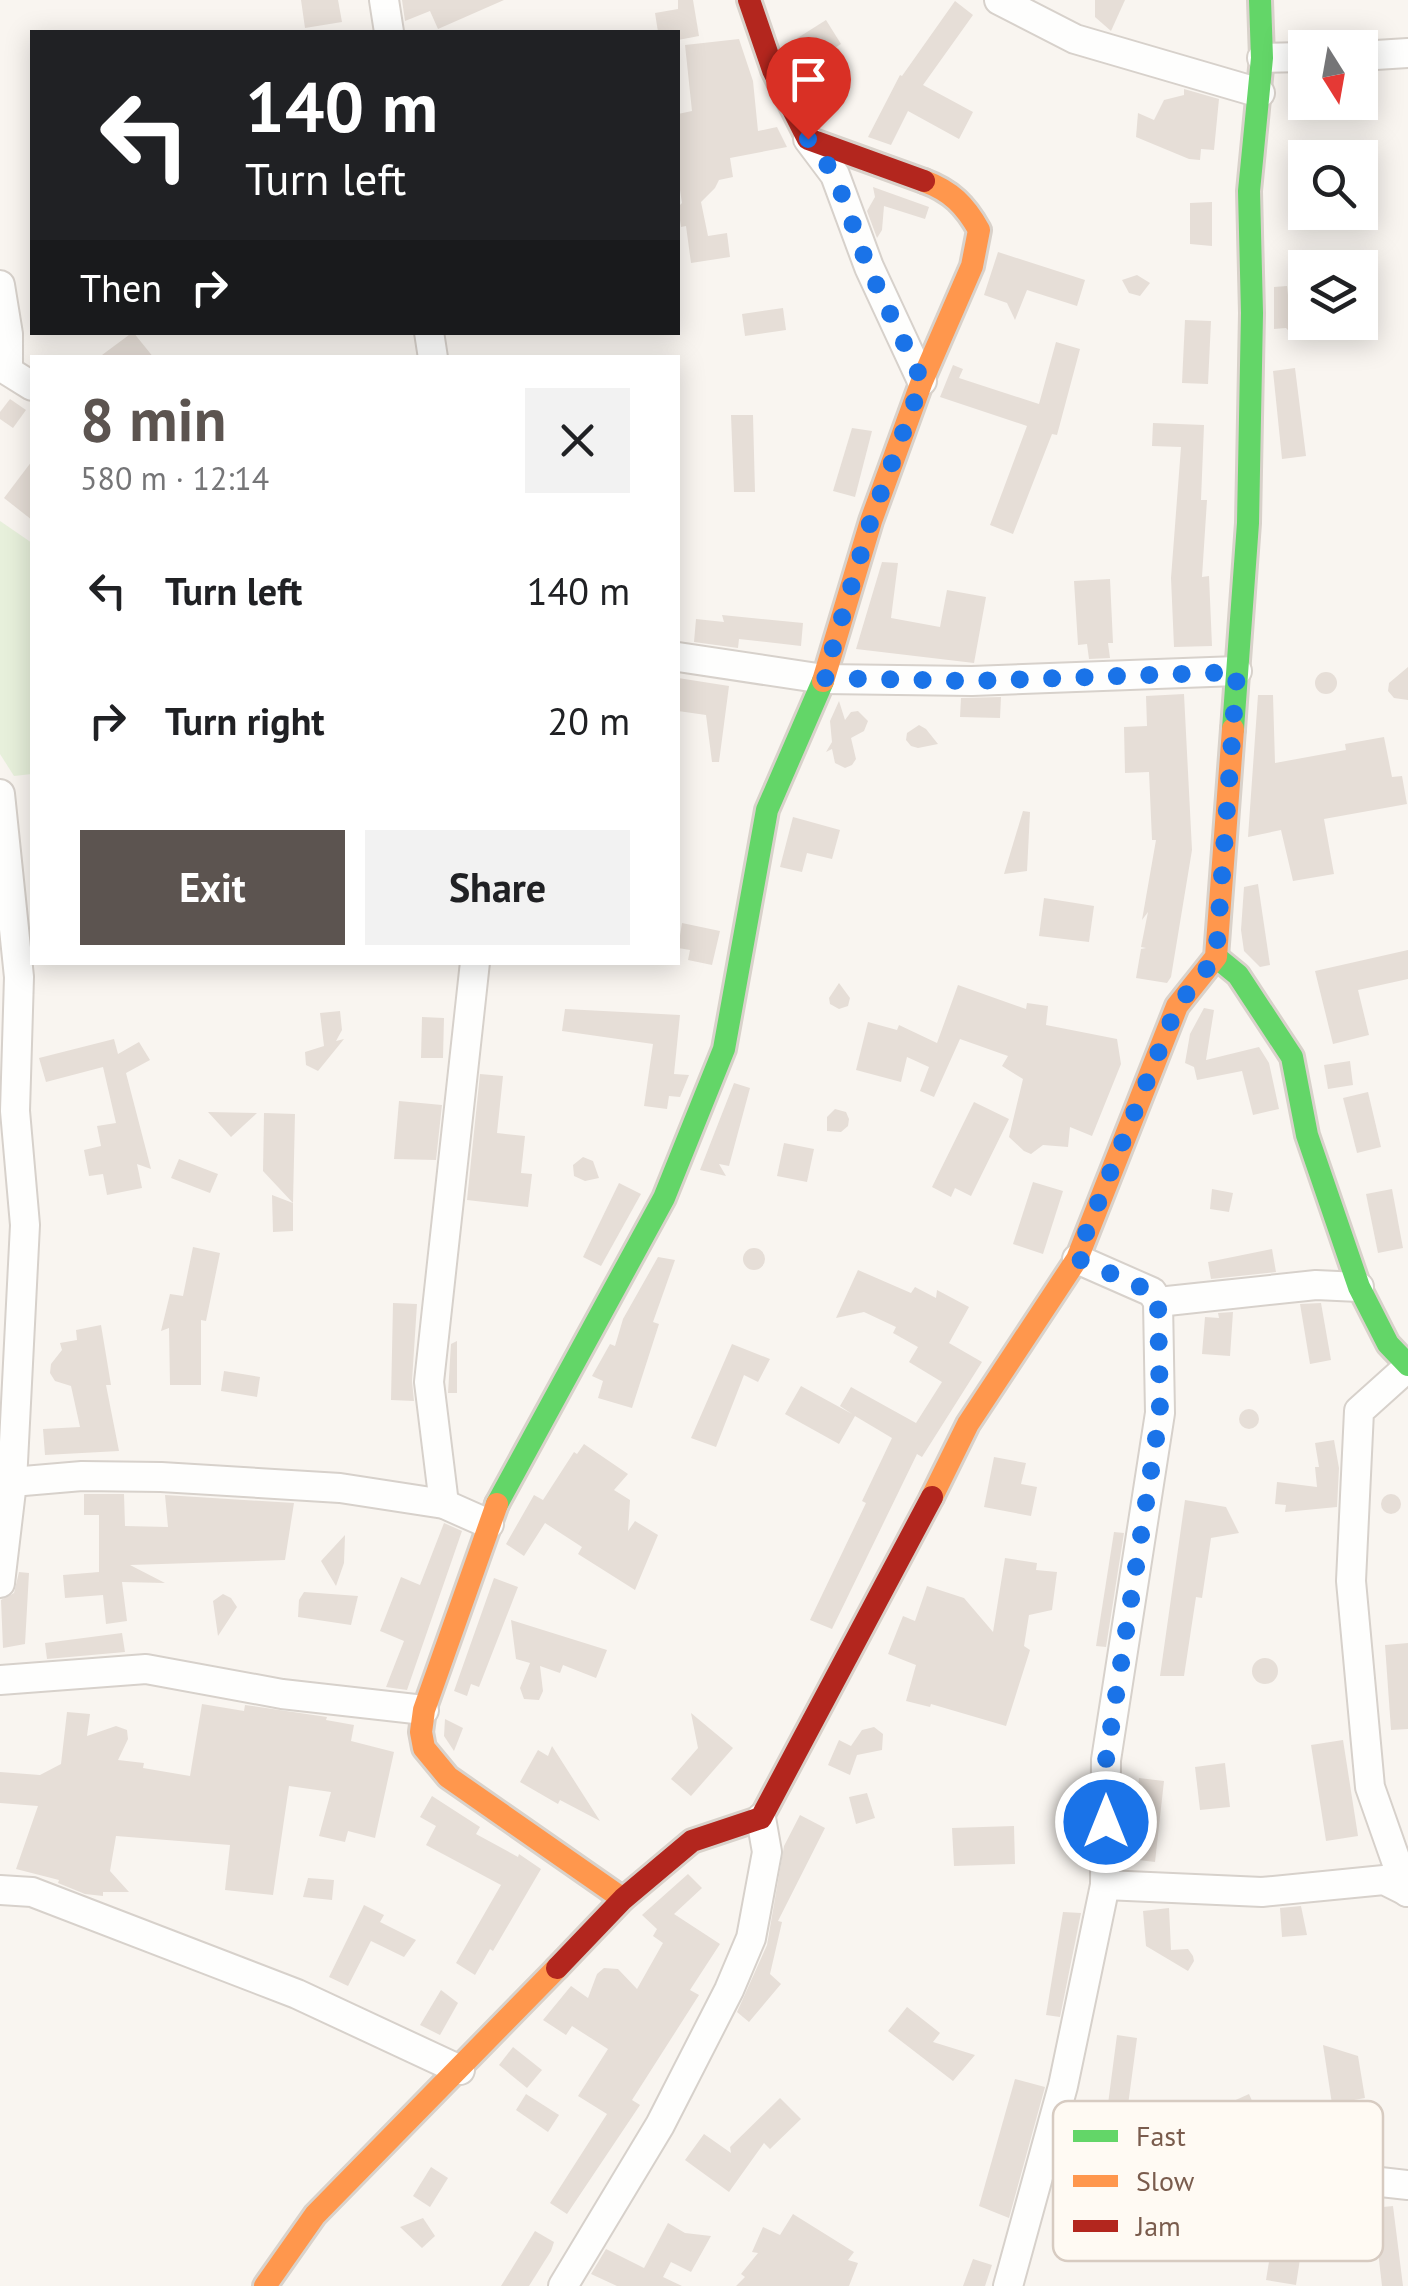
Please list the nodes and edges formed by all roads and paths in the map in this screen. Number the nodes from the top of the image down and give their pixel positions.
1 (384, 0) edge
2 (749, 0) edge
3 (999, 0) edge
4 (1260, 0) edge
5 (388, 30) edge
6 (1408, 53) edge
7 (1378, 55) edge
8 (1288, 57) edge
9 (1262, 58) junction
10 (1260, 93) junction
11 (808, 139) junction
12 (0, 285) edge
13 (4, 368) edge
14 (922, 381) junction
15 (30, 385) edge
16 (680, 657) edge
17 (1237, 672) junction
18 (824, 678) junction
19 (0, 794) edge
20 (1216, 957) junction
21 (474, 965) edge
22 (8, 1060) edge
23 (1076, 1258) junction
24 (1358, 1288) junction
25 (1158, 1302) junction
26 (1408, 1366) edge
27 (7, 1443) edge
28 (12, 1482) junction
29 (444, 1504) junction
30 (488, 1524) junction
31 (0, 1583) edge
32 (0, 1680) edge
33 (424, 1710) junction
34 (761, 1818) junction
35 (1105, 1885) junction
36 (0, 1890) edge
37 (1407, 1892) edge
38 (623, 1898) junction
39 (460, 2070) junction
40 (1059, 2101) edge
41 (1053, 2124) edge
42 (1045, 2154) junction
43 (1053, 2158) edge
44 (1383, 2182) edge
45 (1408, 2185) edge
46 (265, 2286) edge
47 (563, 2286) edge
48 (1008, 2286) edge

1 - 5 street
2 - 11 street
3 - 10 street
4 - 9 street
6 - 7 street
8 - 9 street
9 - 10 street
10 - 17 street
11 - 14 street
11 - 14 street
12 - 13 street
13 - 15 street
14 - 18 street
16 - 18 street
17 - 18 street
17 - 20 street
18 - 30 street
19 - 22 street
20 - 23 street
20 - 24 street
21 - 29 street
22 - 27 street
23 - 25 street
23 - 34 street
24 - 25 street
24 - 26 street
25 - 35 street
26 - 37 street
27 - 28 street
28 - 29 street
28 - 31 street
29 - 30 street
30 - 33 street
32 - 33 street
33 - 38 street
34 - 38 street
34 - 47 street
35 - 37 street
35 - 40 street
36 - 39 street
38 - 39 street
39 - 46 street
41 - 42 street
42 - 43 street
42 - 48 street
44 - 45 street

